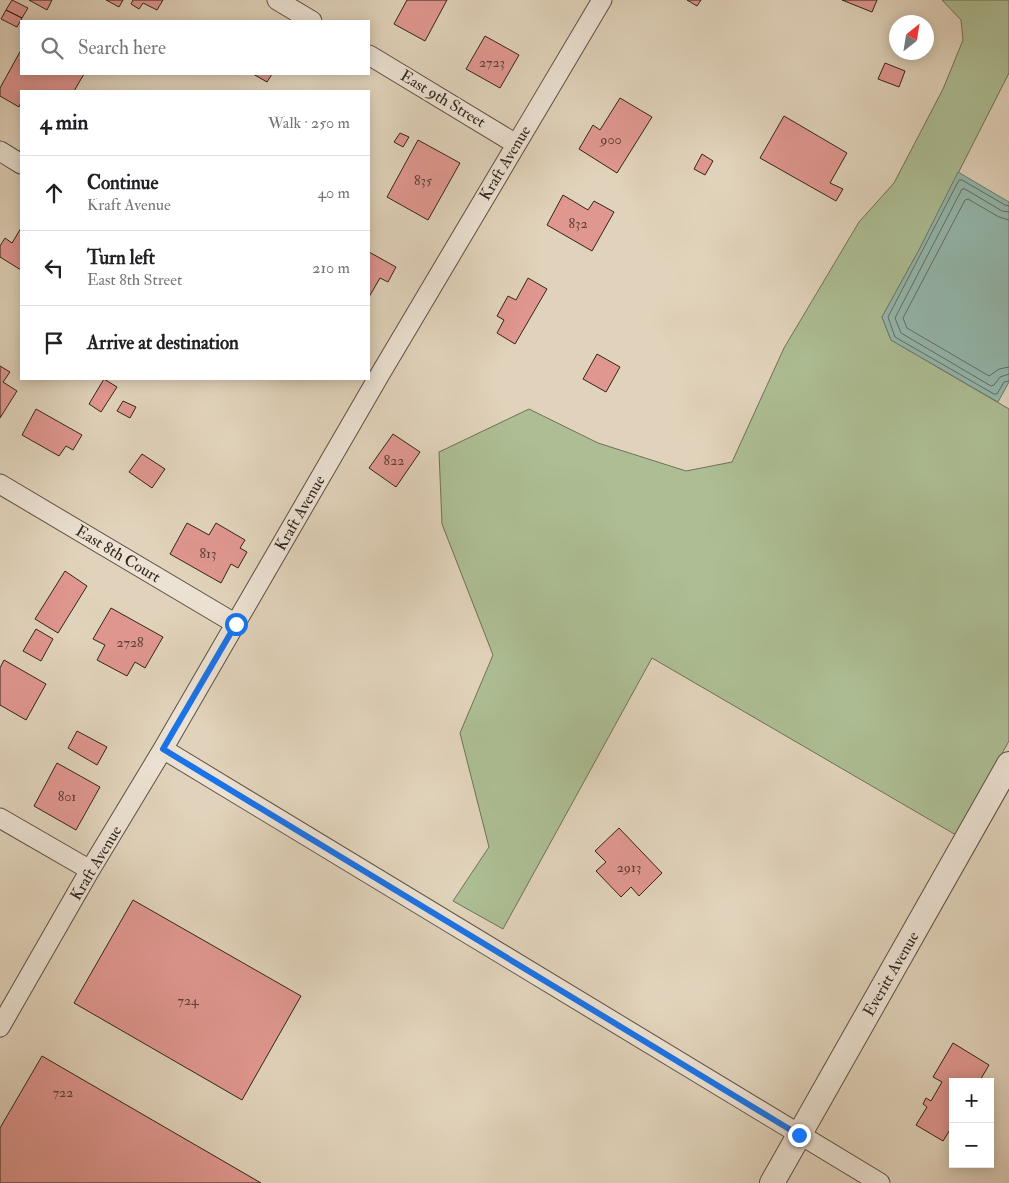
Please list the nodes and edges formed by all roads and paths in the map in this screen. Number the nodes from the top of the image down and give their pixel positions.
1 (277, 0) edge
2 (602, 0) edge
3 (310, 20) edge
4 (370, 56) edge
5 (516, 144) junction
6 (0, 151) edge
7 (20, 163) edge
8 (374, 373) edge
9 (0, 484) edge
10 (236, 624) junction
11 (163, 749) junction
12 (1009, 764) edge
13 (0, 818) edge
14 (90, 870) junction
15 (0, 1027) edge
16 (799, 1135) junction
17 (772, 1183) edge
18 (880, 1183) edge

1 - 3 street
2 - 5 street, Kraft Avenue
4 - 5 street, East 9th Street
5 - 8 street, Kraft Avenue
6 - 7 street
8 - 10 street, Kraft Avenue
9 - 10 street, East 8th Court
10 - 11 street, Kraft Avenue
11 - 14 street, Kraft Avenue
11 - 16 street
12 - 16 street, Everitt Avenue
13 - 14 street
14 - 15 street, Kraft Avenue
16 - 17 street, Everitt Avenue
16 - 18 street

